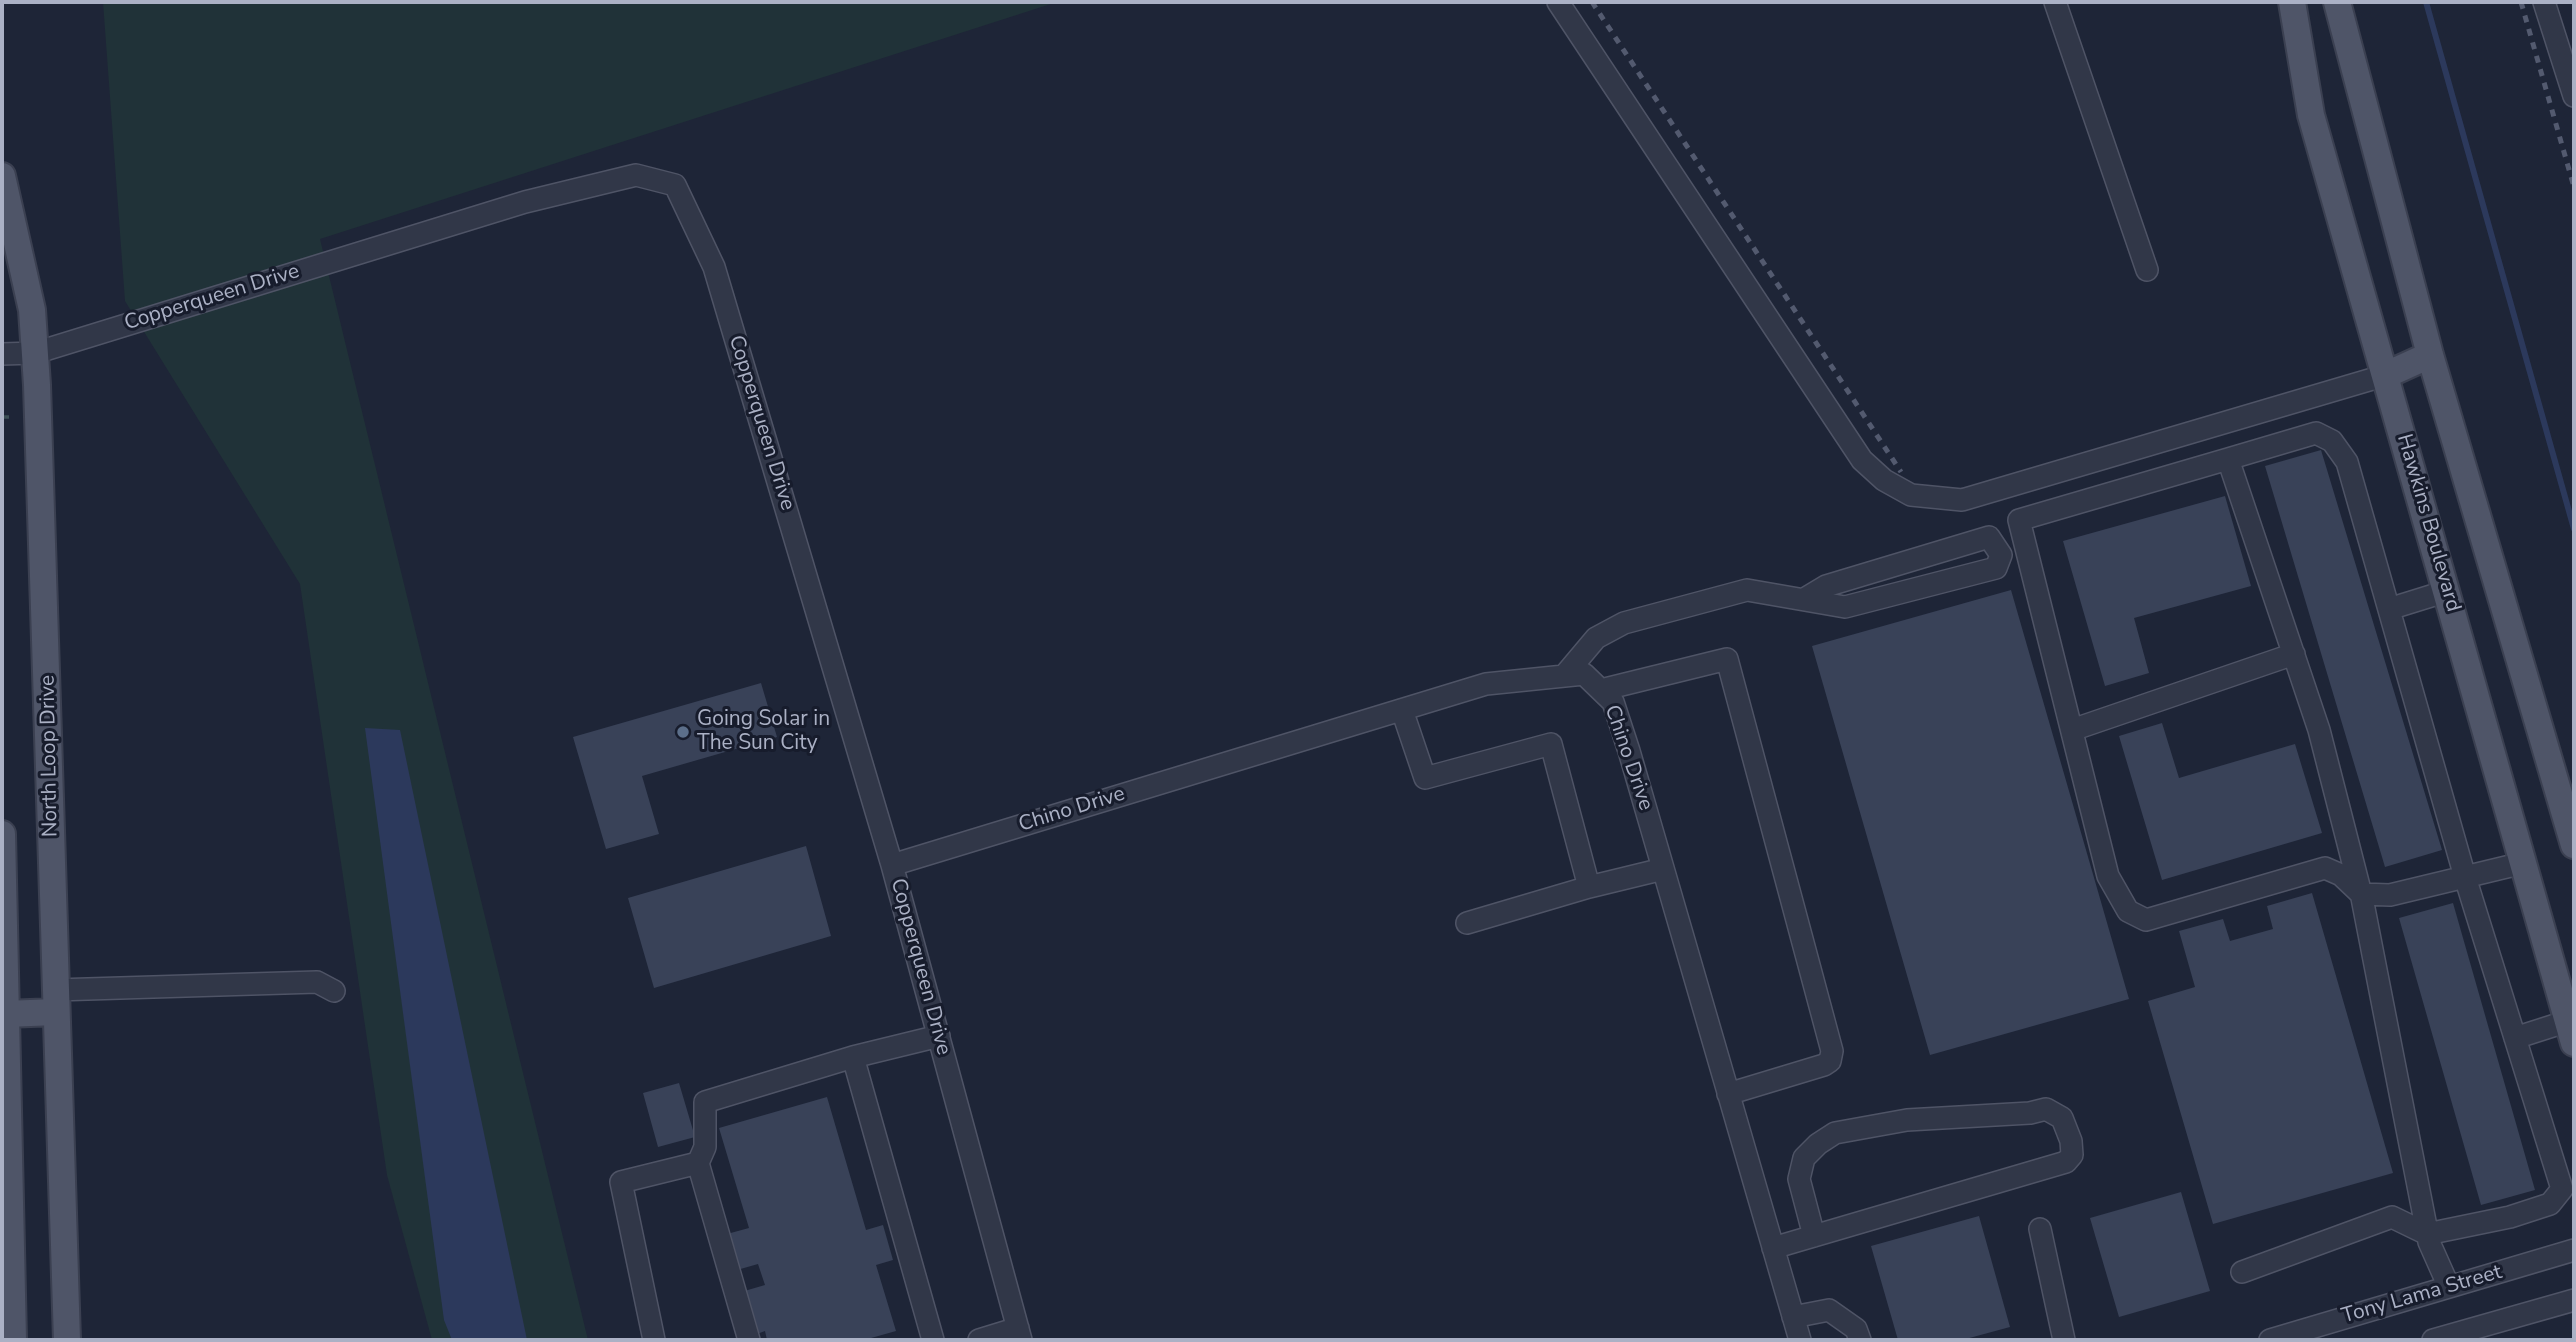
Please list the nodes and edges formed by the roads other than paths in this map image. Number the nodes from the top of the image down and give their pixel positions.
1 (1558, 2) edge
2 (2055, 2) edge
3 (2292, 2) edge
4 (2337, 2) edge
5 (2544, 2) edge
6 (2573, 89) edge
7 (2, 176) edge
8 (2147, 270) dead end
9 (35, 353) junction
10 (2, 354) edge
11 (2430, 355) junction
12 (2386, 375) junction
13 (2228, 459) junction
14 (2447, 591) junction
15 (1806, 598) junction
16 (2389, 609) junction
17 (2294, 654) junction
18 (1564, 676) junction
19 (1601, 690) junction
20 (1402, 710) junction
21 (2071, 730) junction
22 (2, 834) edge
23 (2574, 845) edge
24 (2523, 863) junction
25 (892, 865) junction
26 (1664, 869) junction
27 (2465, 877) junction
28 (1589, 887) junction
29 (2361, 894) junction
30 (1467, 923) dead end
31 (334, 991) dead end
32 (55, 1001) junction
33 (6, 1014) junction
34 (2571, 1032) edge
35 (939, 1036) junction
36 (2515, 1038) junction
37 (853, 1057) junction
38 (1728, 1094) junction
39 (698, 1163) junction
40 (2040, 1229) dead end
41 (2427, 1234) junction
42 (1814, 1236) junction
43 (1773, 1248) junction
44 (2574, 1250) edge
45 (2242, 1272) dead end
46 (2449, 1287) junction
47 (2574, 1300) edge
48 (1793, 1317) junction
49 (1019, 1334) edge
50 (13, 1340) edge
51 (67, 1340) edge
52 (654, 1340) edge
53 (749, 1340) edge
54 (933, 1340) edge
55 (979, 1340) edge
56 (1800, 1340) edge
57 (1860, 1340) edge
58 (2064, 1340) edge
59 (2270, 1340) edge
60 (2433, 1340) edge

1 - 12 street
2 - 8 street
3 - 12 main road, Hawkins Boulevard
4 - 11 main road
5 - 6 street
7 - 9 main road, North Loop Drive
9 - 10 street, Copperqueen Drive
9 - 25 street, Copperqueen Drive
9 - 32 main road, North Loop Drive
11 - 12 main road
11 - 23 main road
12 - 14 main road, Hawkins Boulevard
13 - 16 street
13 - 17 street
13 - 21 street
14 - 16 street
14 - 24 main road, Hawkins Boulevard
15 - 15 street
15 - 18 street
16 - 27 street
17 - 21 street
17 - 29 street
18 - 19 street, Chino Drive
18 - 20 street, Chino Drive
19 - 26 street, Chino Drive
19 - 38 street
20 - 25 street, Chino Drive
20 - 28 street
21 - 29 street
22 - 33 main road
24 - 27 street
24 - 34 main road, Hawkins Boulevard
25 - 35 street, Copperqueen Drive
26 - 28 street
26 - 38 street, Chino Drive
27 - 29 street
27 - 36 street
28 - 30 street
29 - 41 street
31 - 32 street
32 - 33 main road
32 - 51 main road, North Loop Drive
33 - 50 main road
34 - 36 street
35 - 37 street
35 - 49 street, Copperqueen Drive
36 - 41 street
37 - 39 street
37 - 54 street
38 - 43 street, Chino Drive
39 - 52 street
39 - 53 street
40 - 58 street
41 - 45 street
41 - 46 street
42 - 42 street
42 - 43 street
43 - 48 street, Chino Drive
44 - 46 street, Tony Lama Street
46 - 59 street, Tony Lama Street
47 - 60 street
48 - 56 street, Chino Drive
48 - 57 street
49 - 55 street

